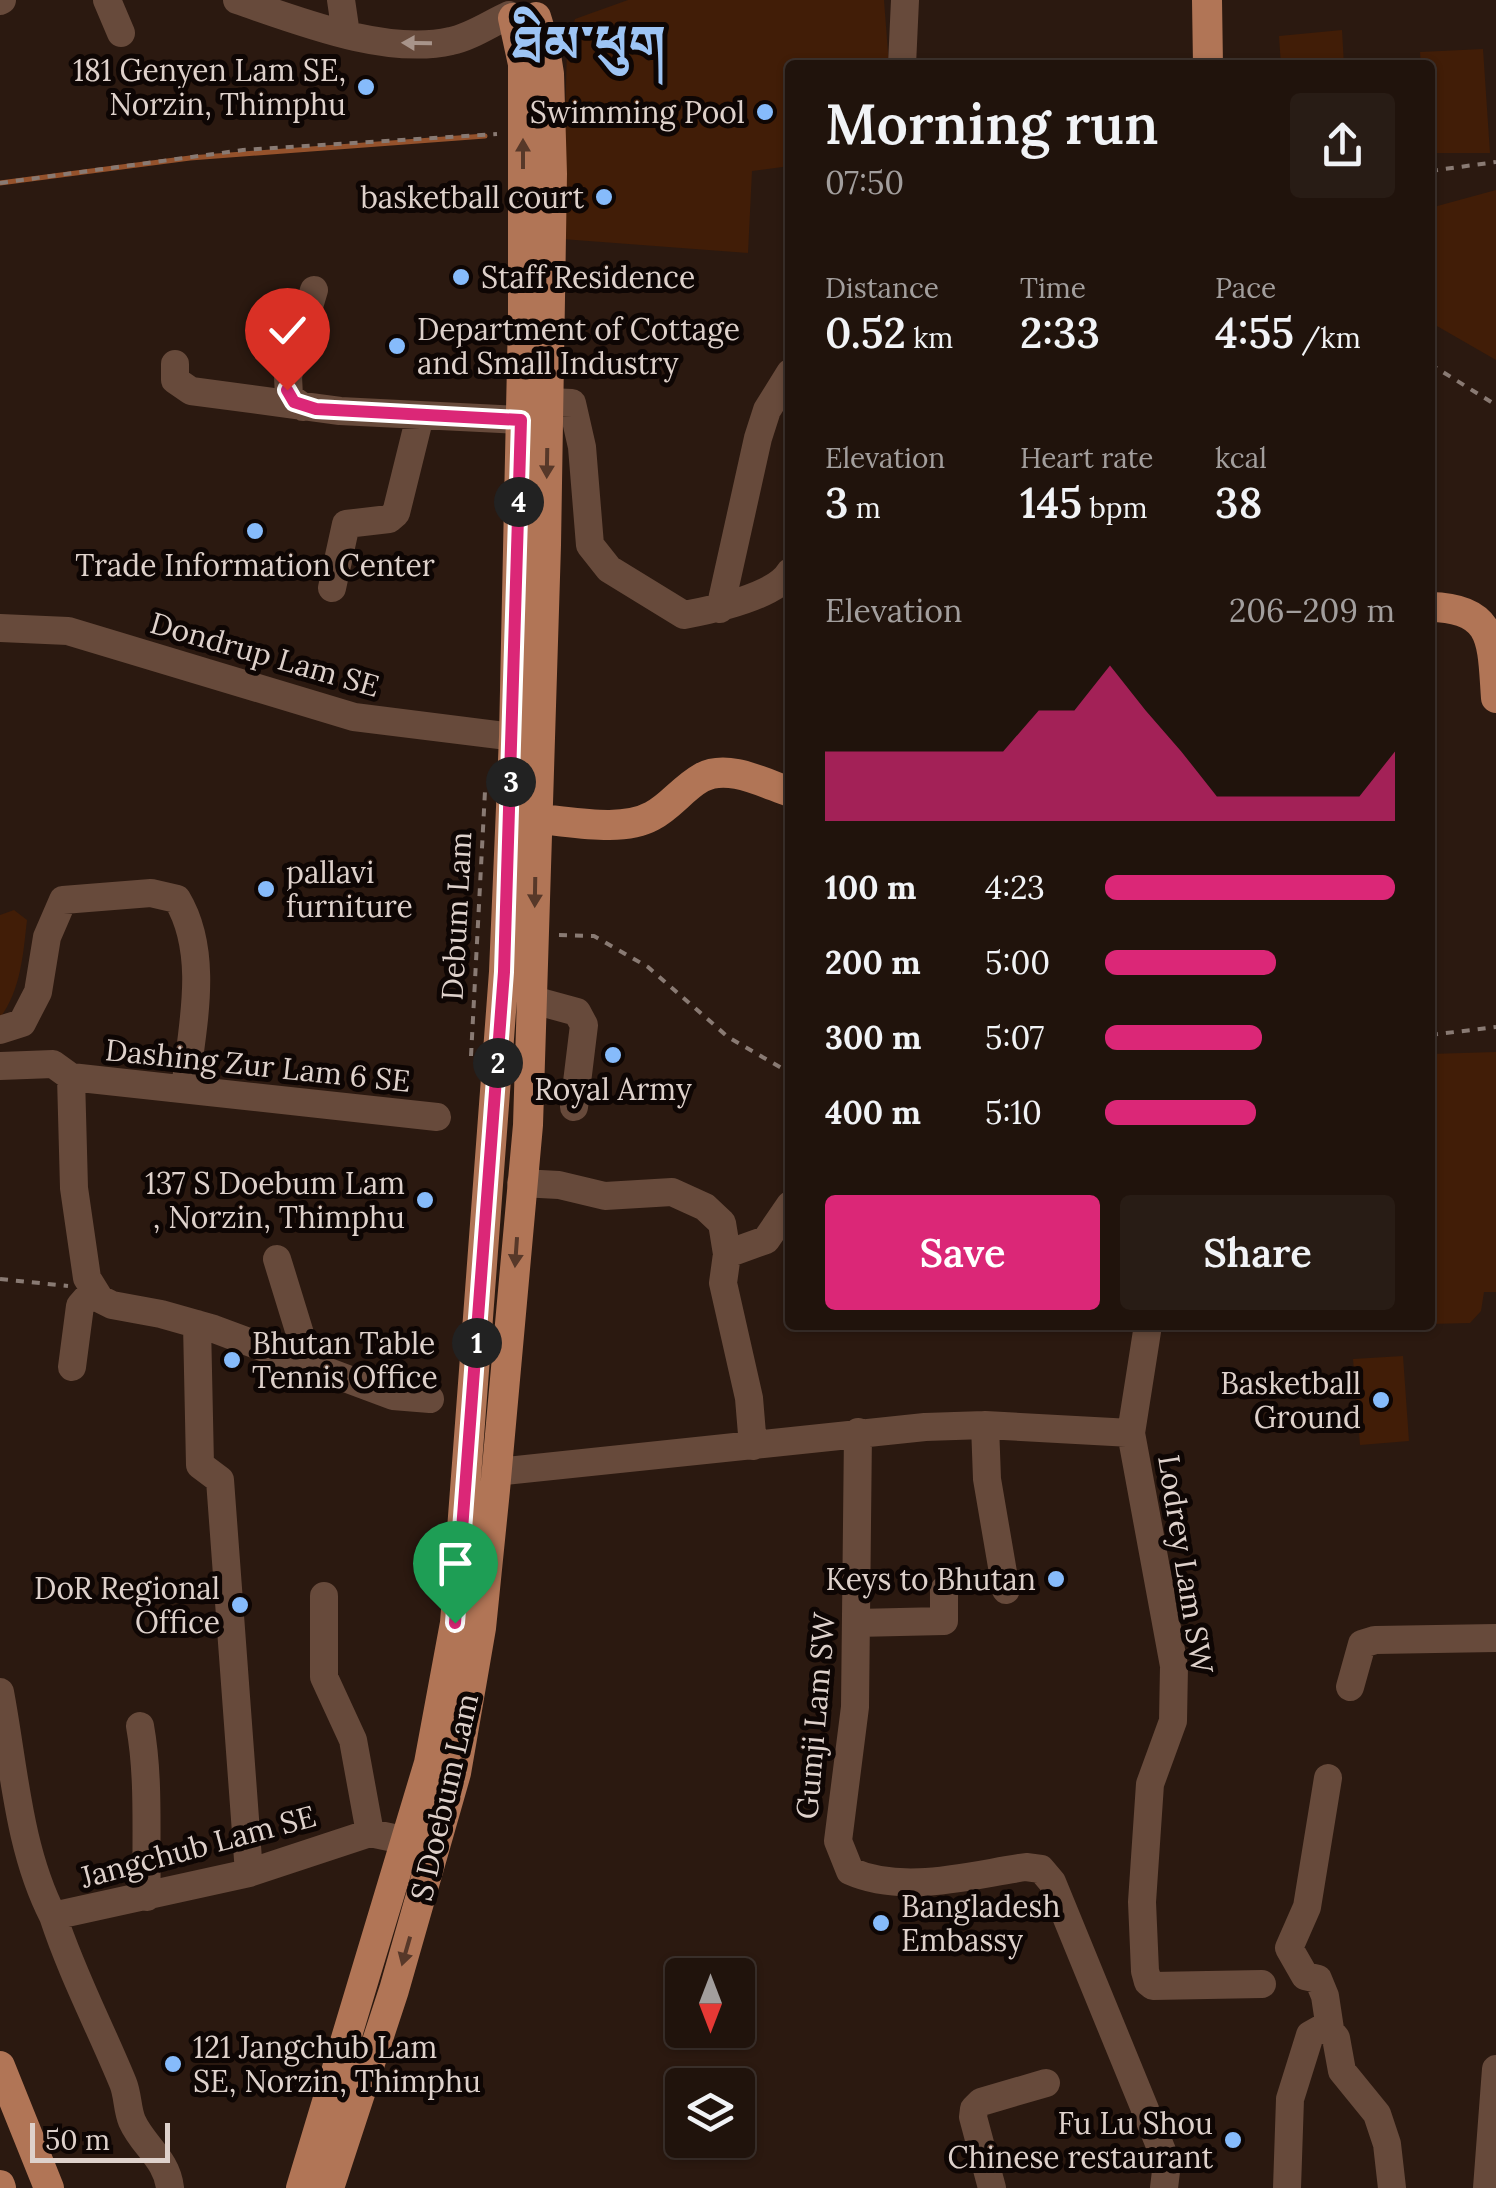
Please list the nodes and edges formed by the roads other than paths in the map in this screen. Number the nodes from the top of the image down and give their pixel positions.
1 (108, 0) edge
2 (237, 0) edge
3 (341, 0) edge
4 (905, 0) edge
5 (1206, 0) edge
6 (523, 6) edge
7 (121, 33) dead end
8 (346, 34) junction
9 (902, 60) edge
10 (1208, 60) edge
11 (537, 240) junction
12 (314, 290) dead end
13 (174, 364) dead end
14 (785, 381) edge
15 (548, 402) junction
16 (303, 407) junction
17 (420, 416) junction
18 (521, 420) junction
19 (785, 579) edge
20 (332, 588) dead end
21 (1435, 607) edge
22 (720, 609) junction
23 (0, 628) edge
24 (1496, 698) edge
25 (514, 737) junction
26 (785, 791) edge
27 (536, 819) junction
28 (533, 1000) junction
29 (0, 1030) edge
30 (0, 1066) edge
31 (71, 1077) junction
32 (185, 1089) junction
33 (574, 1108) dead end
34 (438, 1117) dead end
35 (521, 1182) junction
36 (785, 1213) edge
37 (727, 1254) junction
38 (277, 1260) dead end
39 (93, 1291) junction
40 (197, 1324) junction
41 (1147, 1330) edge
42 (309, 1363) junction
43 (72, 1367) dead end
44 (430, 1400) dead end
45 (985, 1425) junction
46 (858, 1432) junction
47 (1131, 1433) junction
48 (754, 1446) junction
49 (496, 1472) junction
50 (944, 1590) dead end
51 (1006, 1590) dead end
52 (324, 1596) dead end
53 (856, 1623) junction
54 (1496, 1638) edge
55 (1350, 1687) dead end
56 (0, 1692) edge
57 (140, 1726) dead end
58 (1328, 1778) dead end
59 (370, 1833) junction
60 (408, 1840) junction
61 (249, 1873) junction
62 (147, 1897) junction
63 (54, 1916) junction
64 (1262, 1984) dead end
65 (1330, 2029) junction
66 (0, 2066) edge
67 (1496, 2069) edge
68 (1046, 2083) dead end
69 (49, 2188) edge
70 (170, 2188) edge
71 (301, 2188) edge
72 (329, 2188) edge
73 (992, 2188) edge
74 (1164, 2188) edge
75 (1288, 2188) edge
76 (1392, 2188) edge
77 (1486, 2188) edge

1 - 7 street
2 - 8 street
3 - 8 street
4 - 9 street
5 - 10 main road
6 -> 8 street
6 - 11 main road, S Doebum Lam
11 - 15 main road, S Doebum Lam
11 - 18 main road, S Doebum Lam
12 - 16 street
13 - 16 street
14 - 22 street
15 - 22 street
15 -> 27 main road, S Doebum Lam
16 - 17 street
17 - 18 street
17 - 20 street
18 - 25 main road, S Doebum Lam
19 - 22 street
21 - 24 main road
23 - 25 street, Dondrup Lam SE
25 - 60 main road, S Doebum Lam
26 - 27 main road
27 -> 28 main road, S Doebum Lam
28 - 33 street
28 - 35 main road, S Doebum Lam
29 - 32 street
30 - 31 street, Dashing Zur Lam 6 SE
31 - 32 street, Dashing Zur Lam 6 SE
31 - 39 street
32 - 34 street, Dashing Zur Lam 6 SE
35 - 37 street
35 -> 49 main road, S Doebum Lam
36 - 37 street
37 - 48 street
38 - 42 street
39 - 40 street
39 - 43 street
40 - 42 street
40 - 61 street
41 - 47 street
42 - 44 street
45 - 46 street, Lodrey Lam SW
45 - 47 street, Lodrey Lam SW
45 - 51 street
46 - 48 street, Lodrey Lam SW
46 - 53 street, Gumji Lam SW
47 - 64 street, Lodrey Lam SW
48 - 49 street, Lodrey Lam SW
49 -> 72 main road, S Doebum Lam
50 - 53 street
52 - 59 street
53 - 74 street, Gumji Lam SW
54 - 55 street
56 - 63 street, Jangchub Lam SE
57 - 62 street
58 - 65 street
59 - 60 street, Jangchub Lam SE
59 - 61 street, Jangchub Lam SE
60 - 71 main road, S Doebum Lam
61 - 62 street, Jangchub Lam SE
62 - 63 street, Jangchub Lam SE
63 - 70 street
65 - 75 street
65 - 76 street
66 - 69 main road
67 - 77 street
68 - 73 street

